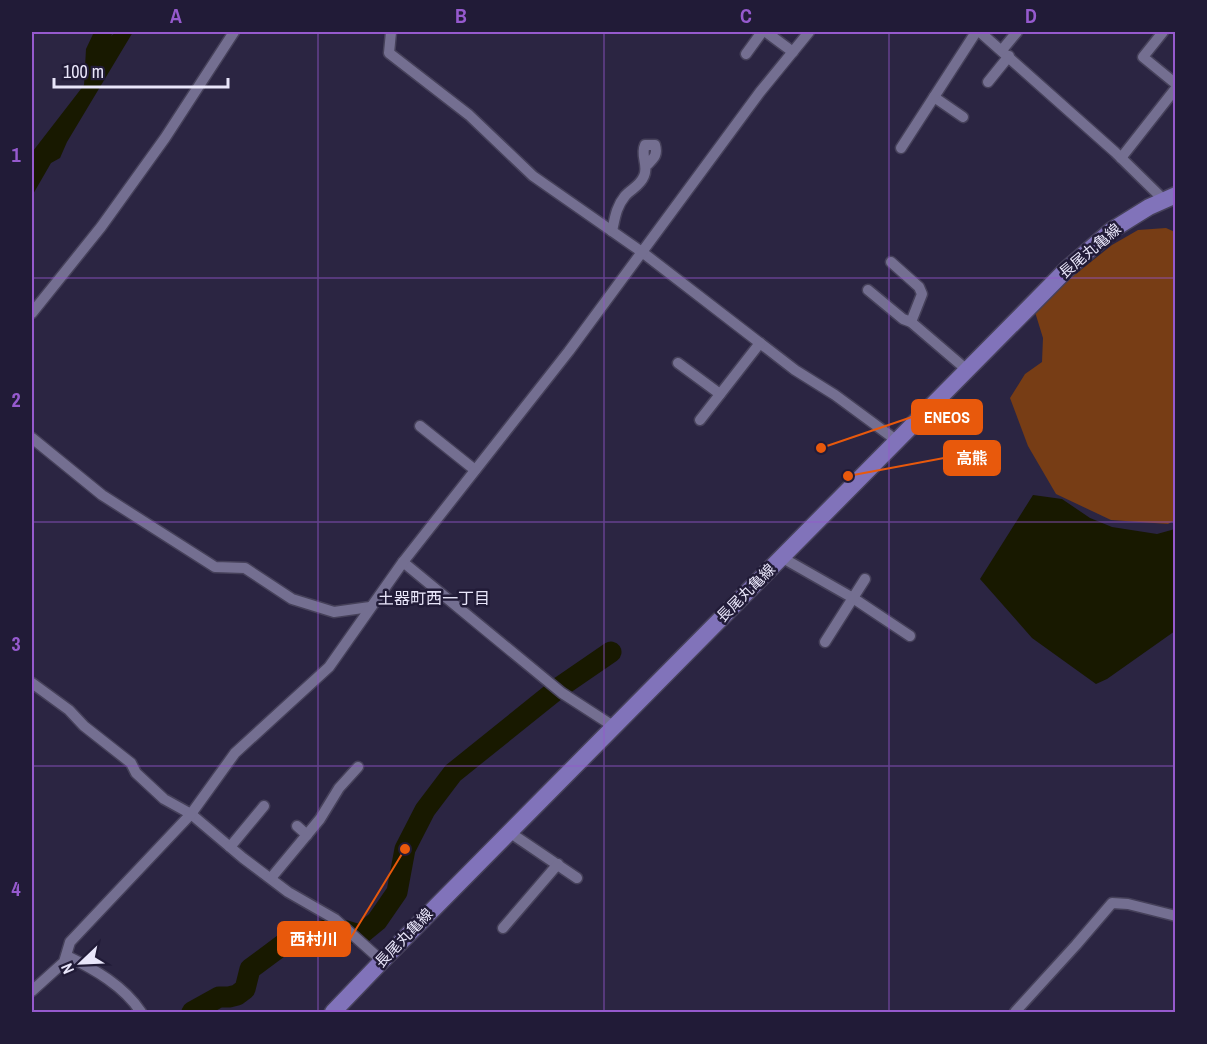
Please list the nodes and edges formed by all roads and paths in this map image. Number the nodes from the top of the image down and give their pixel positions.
1 (234, 32) edge
2 (391, 32) edge
3 (764, 32) edge
4 (809, 32) edge
5 (978, 32) edge
6 (1017, 32) edge
7 (1162, 32) edge
8 (793, 52) junction
9 (1006, 53) junction
10 (746, 54) dead end
11 (988, 82) dead end
12 (1176, 86) edge
13 (934, 97) junction
14 (963, 117) dead end
15 (901, 148) dead end
16 (1121, 158) junction
17 (646, 165) dead end
18 (1170, 198) edge
19 (612, 231) junction
20 (642, 252) junction
21 (891, 261) dead end
22 (868, 290) dead end
23 (32, 314) edge
24 (910, 322) junction
25 (760, 343) junction
26 (678, 363) dead end
27 (967, 370) junction
28 (720, 394) junction
29 (700, 420) dead end
30 (420, 426) dead end
31 (32, 438) edge
32 (896, 440) junction
33 (475, 470) junction
34 (781, 557) junction
35 (403, 562) junction
36 (866, 579) dead end
37 (853, 598) junction
38 (370, 607) junction
39 (910, 636) dead end
40 (825, 642) dead end
41 (32, 683) edge
42 (613, 726) junction
43 (358, 767) dead end
44 (264, 806) dead end
45 (191, 814) junction
46 (297, 826) dead end
47 (509, 832) junction
48 (307, 835) junction
49 (230, 847) junction
50 (558, 864) junction
51 (271, 878) junction
52 (577, 878) dead end
53 (1176, 916) edge
54 (503, 928) dead end
55 (67, 956) junction
56 (382, 961) junction
57 (32, 991) edge
58 (141, 1012) edge
59 (333, 1012) edge
60 (1015, 1012) edge

1 - 23 street
2 - 19 street
3 - 8 street
3 - 10 street
4 - 8 street
5 - 9 street
5 - 13 street
6 - 9 street
7 - 12 street
8 - 20 street
9 - 11 street
9 - 16 street
12 - 16 street
13 - 14 street
13 - 15 street
16 - 18 street
17 - 19 street
18 - 27 main road, 長尾丸亀線
19 - 20 street
20 - 25 street
20 - 33 street
21 - 24 street
22 - 24 street
24 - 27 street
25 - 28 street
25 - 32 street
26 - 28 street
27 - 32 main road, 長尾丸亀線
28 - 29 street
30 - 33 street
31 - 38 street
32 - 34 main road, 長尾丸亀線
33 - 35 street
34 - 37 street
34 - 42 main road, 長尾丸亀線
35 - 38 street
35 - 42 street
36 - 37 street
37 - 39 street
37 - 40 street
38 - 45 street
41 - 45 street
42 - 47 main road, 長尾丸亀線
43 - 48 street
44 - 49 street
45 - 49 street
45 - 55 street
46 - 48 street
47 - 50 street
47 - 56 main road, 長尾丸亀線
48 - 51 street
49 - 51 street
50 - 52 street
50 - 54 street
51 - 56 street
53 - 60 street
55 - 57 street
55 - 58 street
56 - 59 main road, 長尾丸亀線

